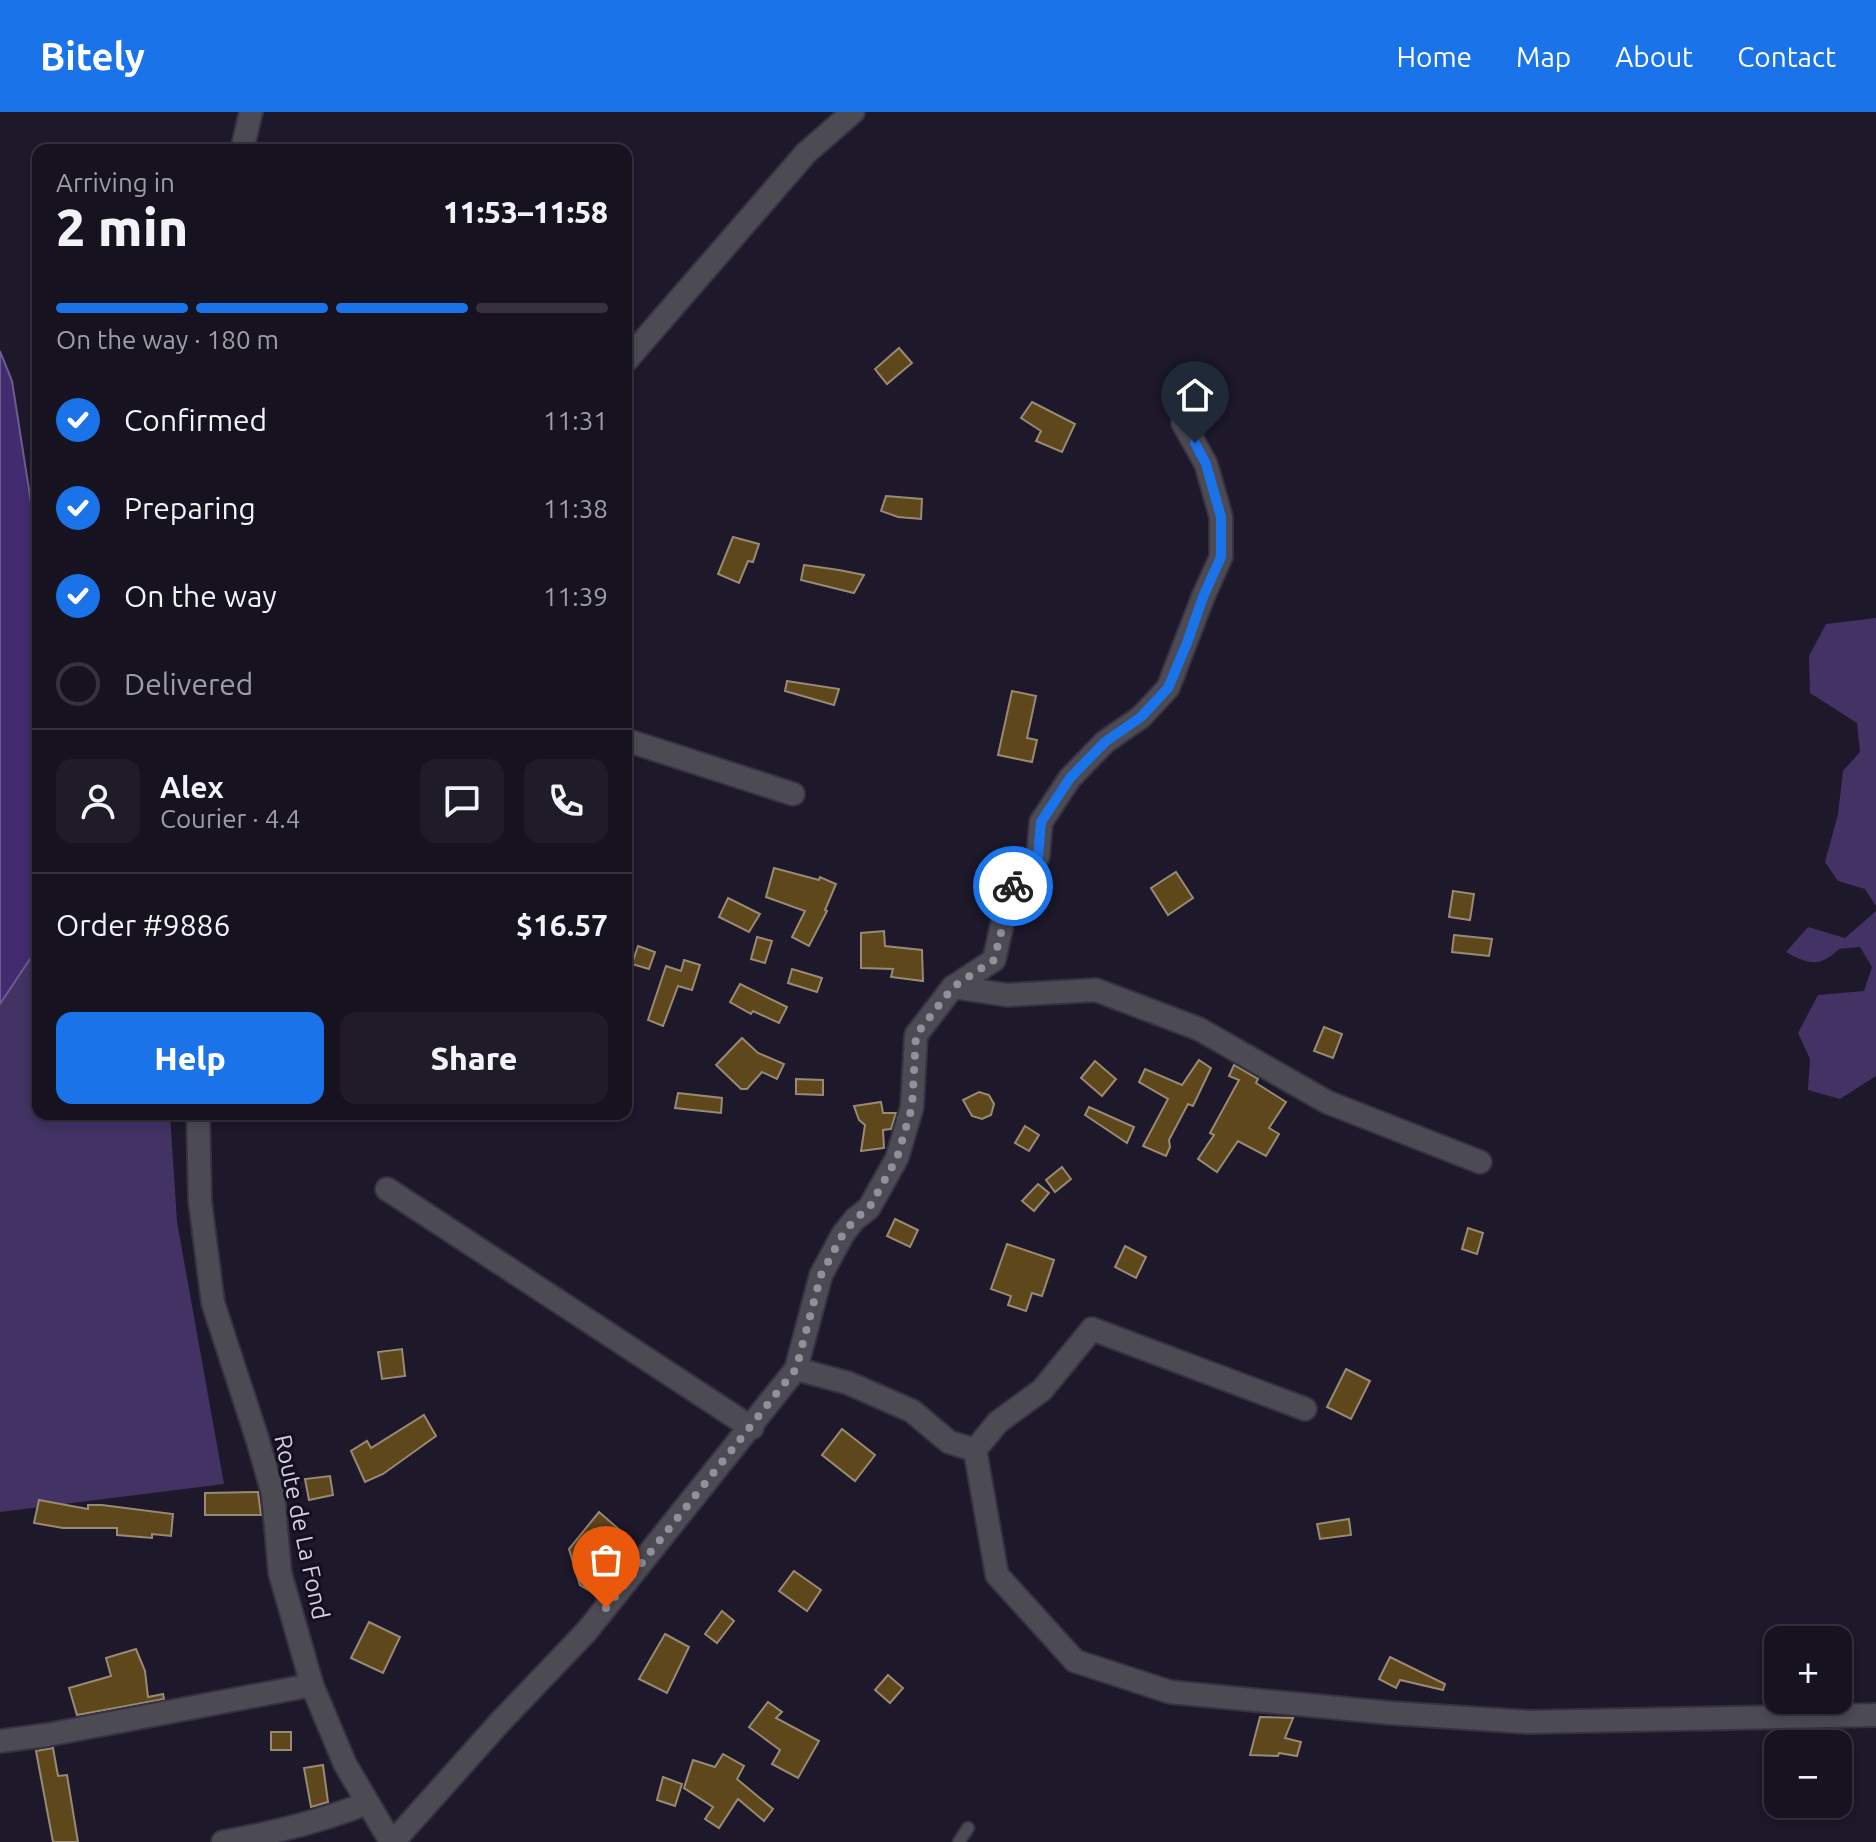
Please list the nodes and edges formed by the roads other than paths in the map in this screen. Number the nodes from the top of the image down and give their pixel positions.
1 (251, 112) edge
2 (853, 112) edge
3 (243, 144) edge
4 (632, 354) edge
5 (1183, 423) dead end
6 (632, 742) edge
7 (793, 794) dead end
8 (953, 987) junction
9 (198, 1120) edge
10 (1480, 1162) dead end
11 (387, 1189) dead end
12 (796, 1369) junction
13 (1305, 1409) dead end
14 (752, 1428) junction
15 (975, 1450) junction
16 (312, 1685) junction
17 (1876, 1715) edge
18 (0, 1741) edge
19 (367, 1803) junction
20 (968, 1828) dead end
21 (223, 1842) edge
22 (392, 1842) edge
23 (959, 1842) edge

1 - 3 street
2 - 4 street
5 - 8 street
6 - 7 street
8 - 10 street
8 - 12 street
9 - 16 street, Route de La Fond
11 - 14 street
12 - 14 street
12 - 15 street
13 - 15 street
14 - 22 street
15 - 17 street
16 - 18 street
16 - 19 street, Route de La Fond
19 - 21 street
19 - 22 street, Route de La Fond
20 - 23 lane

